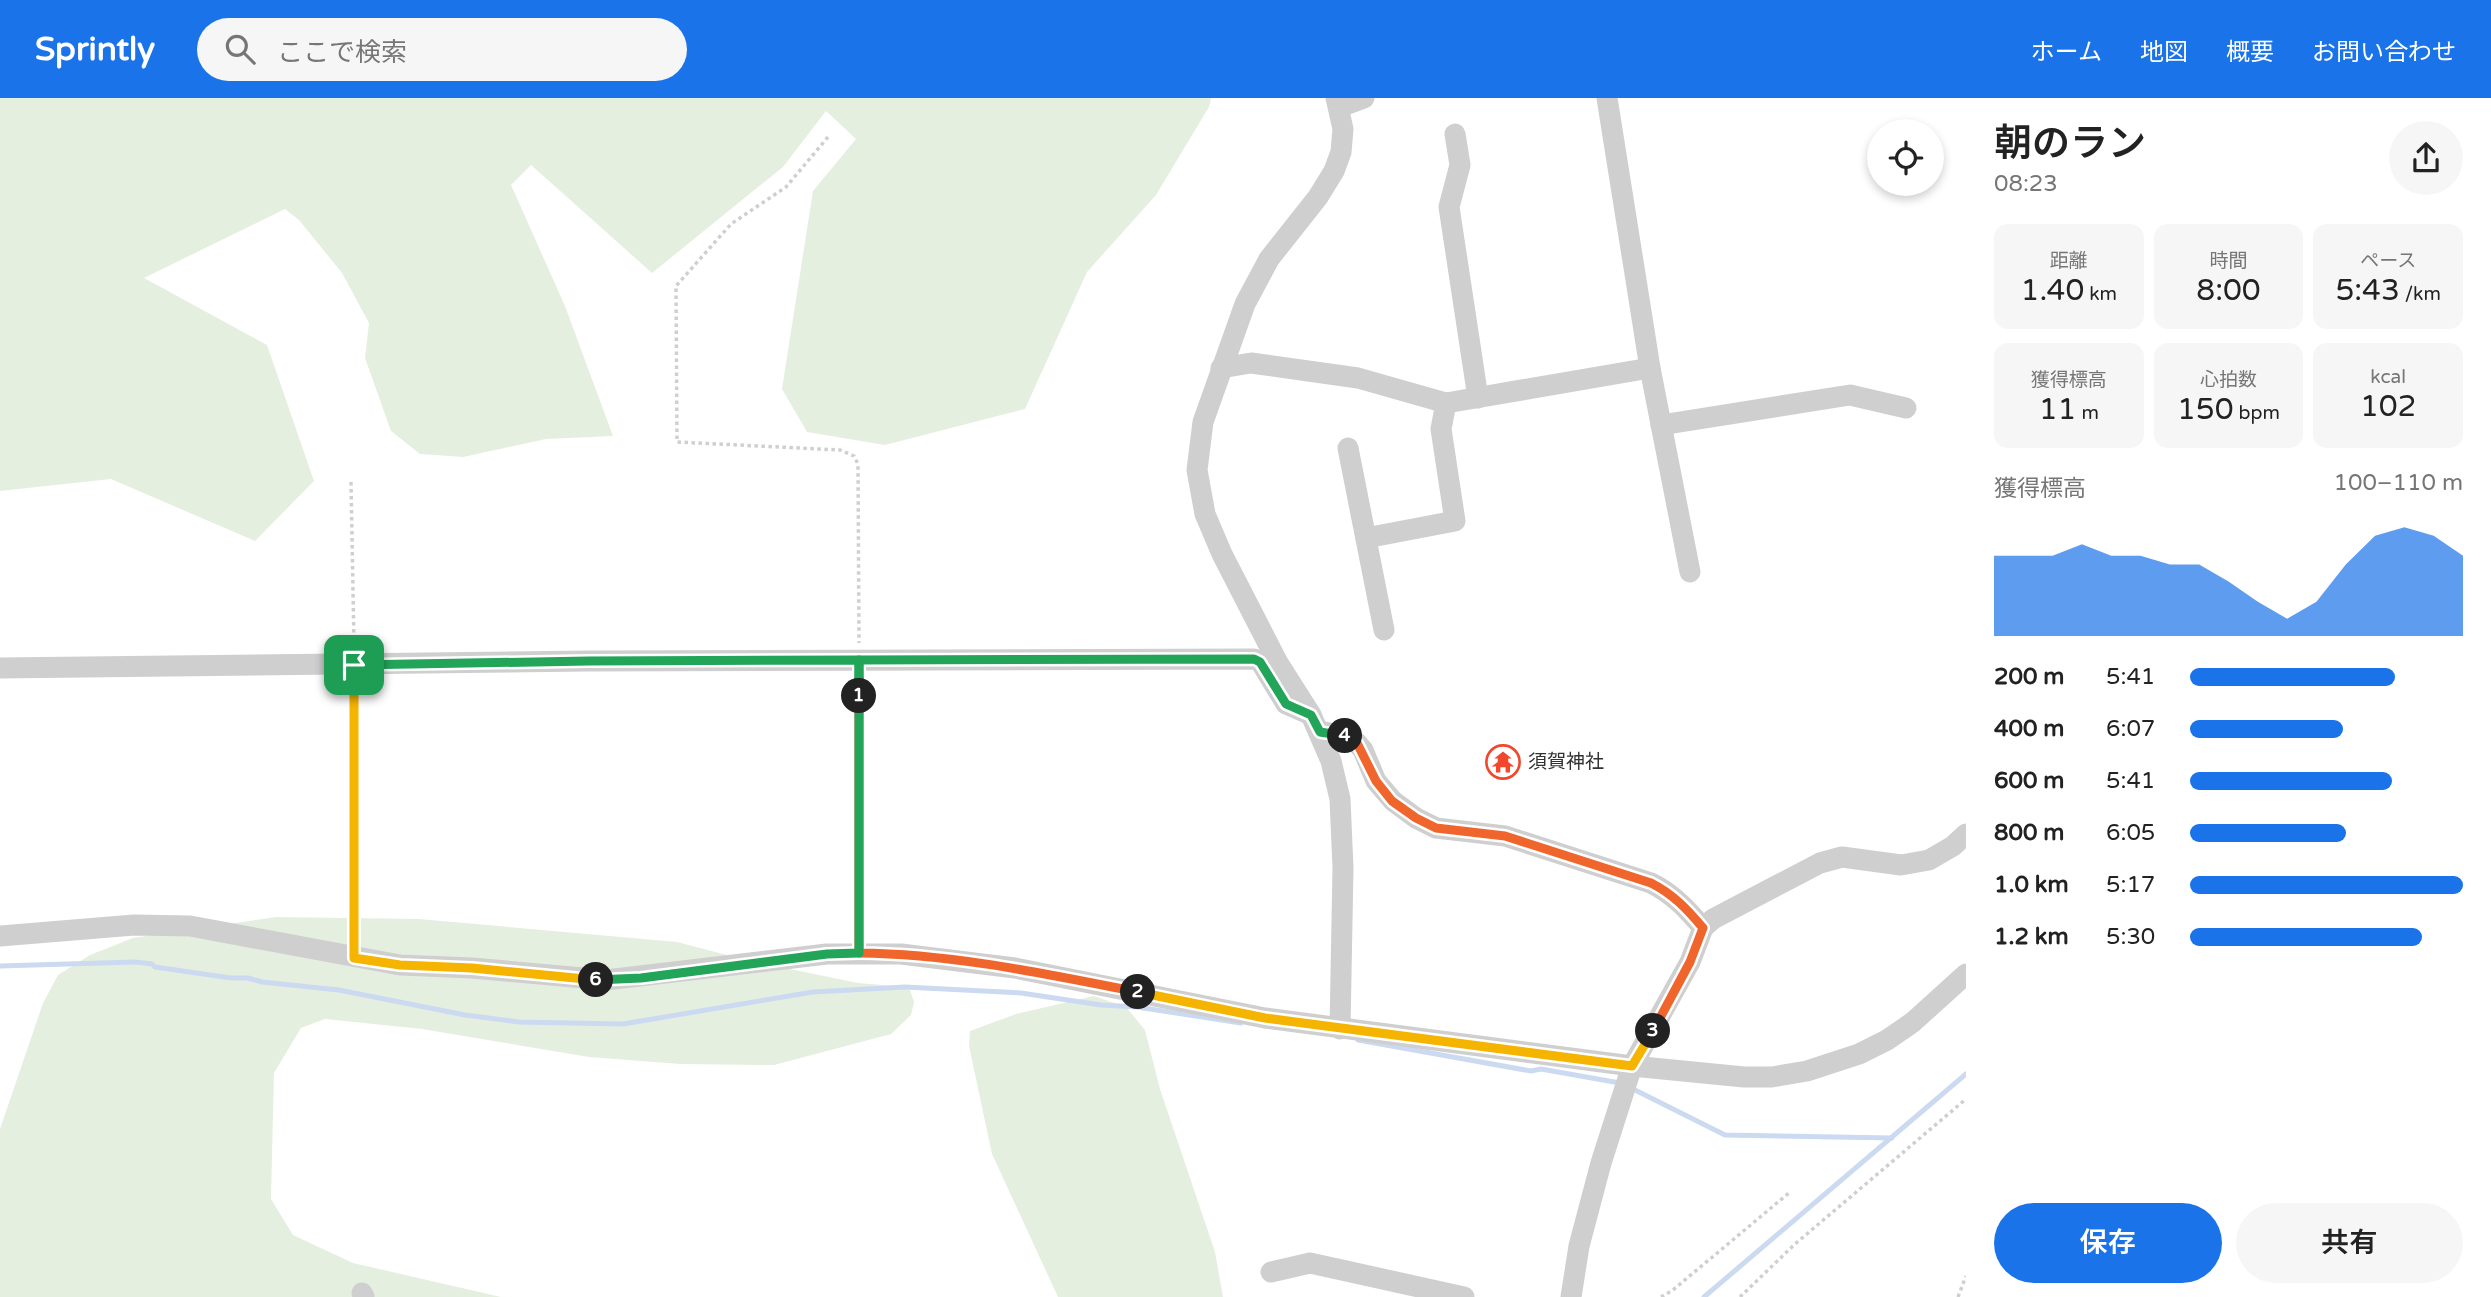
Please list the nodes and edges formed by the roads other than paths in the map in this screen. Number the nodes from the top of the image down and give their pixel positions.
1 (1364, 98) edge
2 (1608, 98) edge
3 (1338, 103) edge
4 (1455, 134) dead end
5 (1221, 368) junction
6 (1650, 368) junction
7 (1478, 398) junction
8 (1446, 403) junction
9 (1906, 408) dead end
10 (1661, 425) junction
11 (1348, 448) dead end
12 (1366, 538) junction
13 (1690, 572) dead end
14 (1384, 631) dead end
15 (0, 668) edge
16 (1316, 723) junction
17 (1966, 834) edge
18 (1703, 928) junction
19 (0, 936) edge
20 (1966, 974) edge
21 (1340, 1029) junction
22 (1632, 1066) junction
23 (1270, 1272) dead end
24 (1464, 1297) edge
25 (1571, 1297) edge

1 - 3 street
2 - 6 street
3 - 5 street
4 - 7 street
5 - 8 street
5 - 16 street
6 - 7 street
6 - 10 street
7 - 8 street
8 - 12 street
9 - 10 street
10 - 13 street
11 - 12 street
12 - 14 street
15 - 16 street
16 - 18 street
16 - 21 street
17 - 18 street
18 - 22 street
19 - 21 street
20 - 22 street
21 - 22 street
22 - 25 street
23 - 24 street

